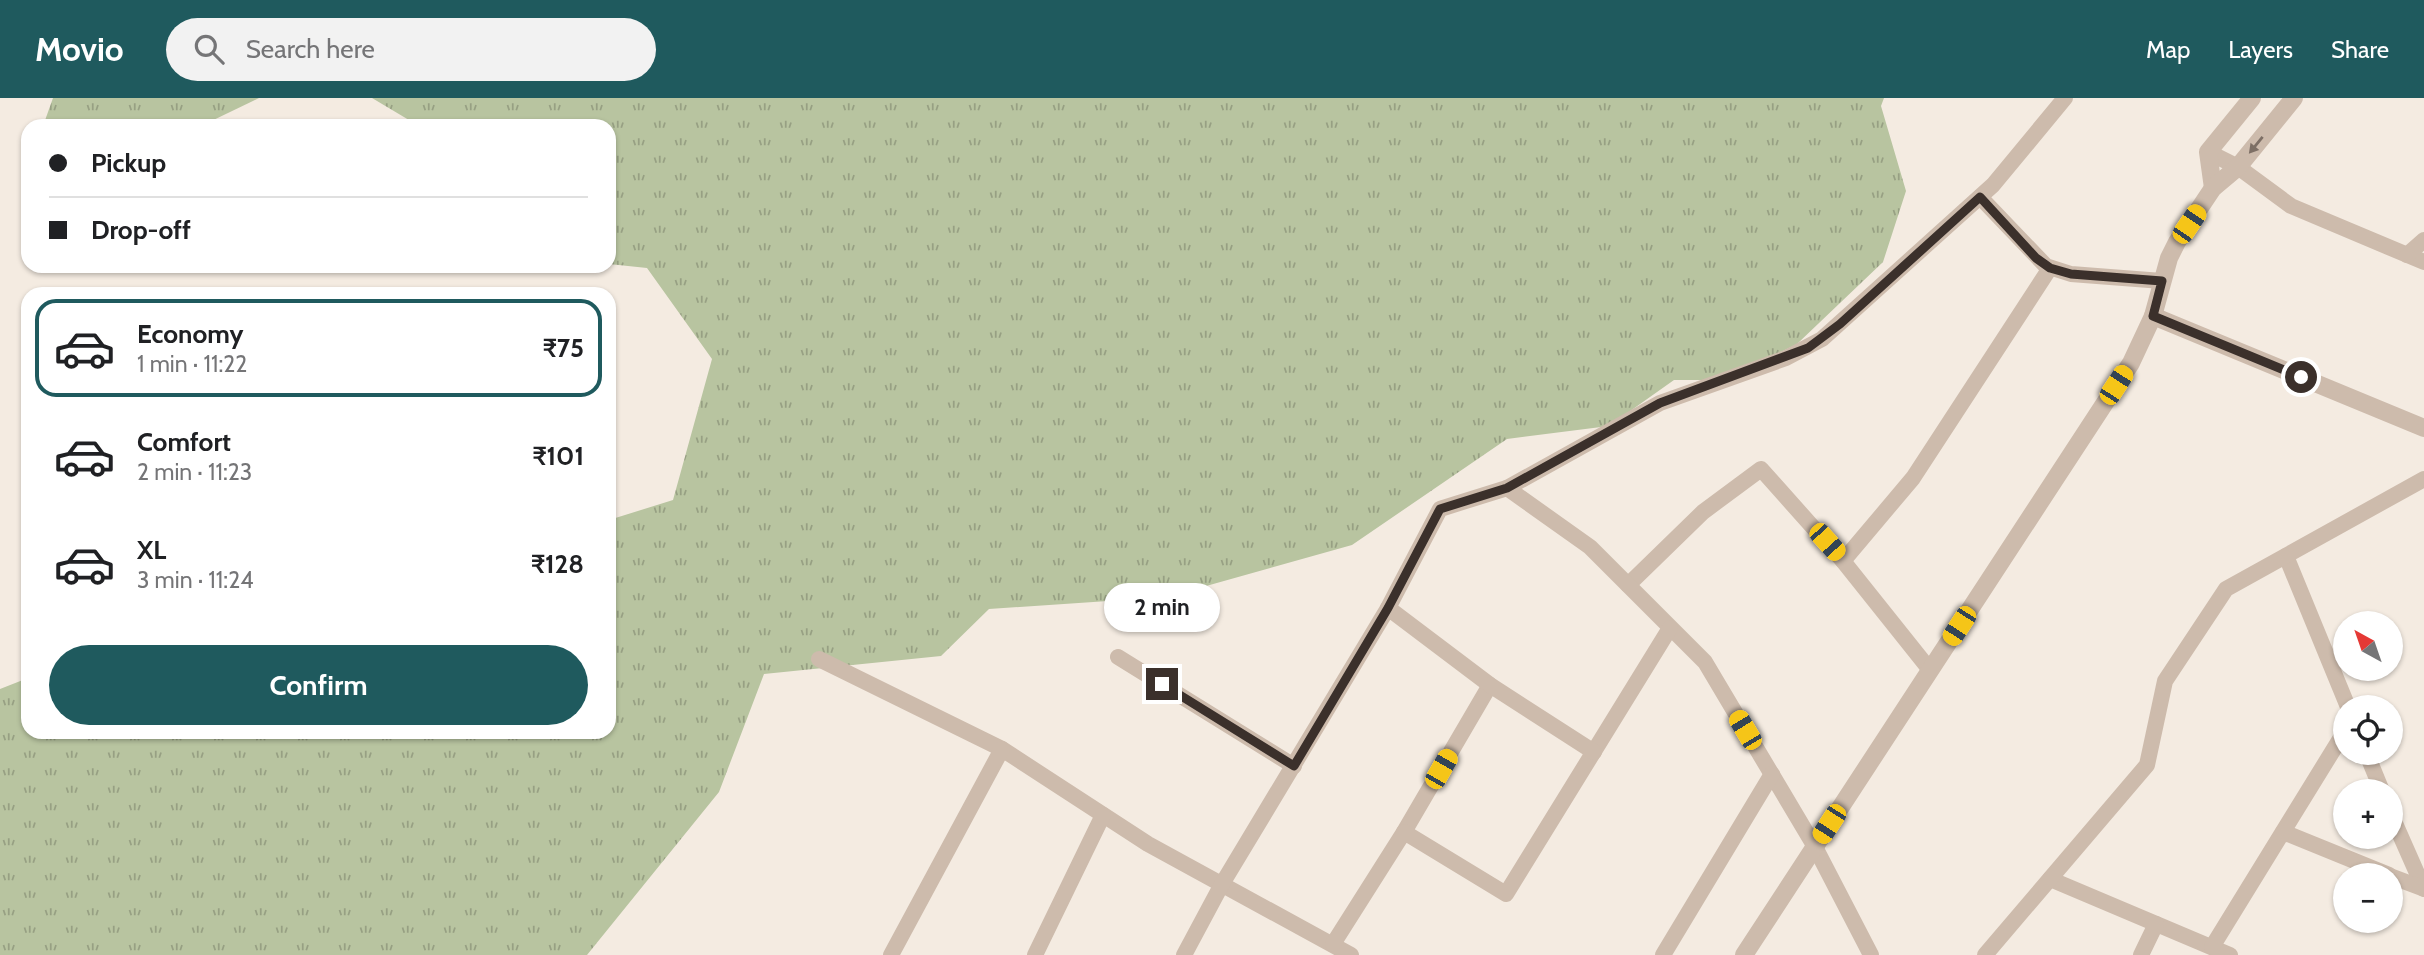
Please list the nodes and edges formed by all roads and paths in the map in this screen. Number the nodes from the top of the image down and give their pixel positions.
1 (2065, 98) edge
2 (2252, 98) edge
3 (2294, 98) edge
4 (2208, 152) junction
5 (2238, 167) junction
6 (2213, 188) junction
7 (1980, 197) junction
8 (2424, 240) edge
9 (2407, 255) junction
10 (2424, 262) edge
11 (2050, 268) junction
12 (2162, 281) junction
13 (2153, 316) junction
14 (2424, 428) edge
15 (2424, 479) edge
16 (1507, 488) junction
17 (2286, 556) junction
18 (1843, 561) junction
19 (1628, 585) junction
20 (1388, 608) junction
21 (1670, 628) junction
22 (1118, 657) dead end
23 (819, 659) dead end
24 (1930, 670) junction
25 (1490, 685) junction
26 (2343, 695) edge
27 (1002, 749) junction
28 (2333, 751) edge
29 (1594, 752) junction
30 (1294, 766) junction
31 (1772, 775) junction
32 (1103, 815) junction
33 (1405, 832) junction
34 (2283, 832) junction
35 (2403, 842) edge
36 (1815, 846) junction
37 (2360, 863) edge
38 (2050, 879) junction
39 (2403, 881) edge
40 (1222, 884) junction
41 (2423, 889) edge
42 (2156, 924) junction
43 (1333, 944) junction
44 (2212, 947) junction
45 (891, 955) edge
46 (1035, 955) edge
47 (1184, 955) edge
48 (1350, 955) edge
49 (1663, 955) edge
50 (1744, 955) edge
51 (1871, 955) edge
52 (1985, 955) edge
53 (2141, 955) edge
54 (2230, 955) edge

1 - 7 street
2 - 4 street
3 -> 5 street
4 - 5 street
4 - 6 street
5 - 6 street
5 - 9 street
6 - 12 street
7 - 11 street
7 - 16 street
8 - 9 street
9 - 10 street
11 - 12 street
11 - 18 street
12 - 13 street
13 - 14 street
13 - 24 street
15 - 17 street
16 - 19 street
16 - 20 street
17 - 26 street
17 - 38 street
18 - 19 street
18 - 24 street
19 - 21 street
20 - 25 street
20 - 30 street
21 - 29 street
21 - 31 street
22 - 30 street
23 - 27 street
24 - 36 street
25 - 29 street
25 - 33 street
27 - 32 street
27 - 45 street
28 - 34 street
29 - 33 street
30 - 40 street
31 - 36 street
31 - 49 street
32 - 40 street
32 - 46 street
33 - 43 street
34 - 37 street
34 - 44 street
35 - 41 street
36 - 50 street
36 - 51 street
38 - 42 street
38 - 52 street
39 - 41 street
40 - 43 street
40 - 47 street
42 - 44 street
42 - 53 street
43 - 48 street
44 - 54 street

